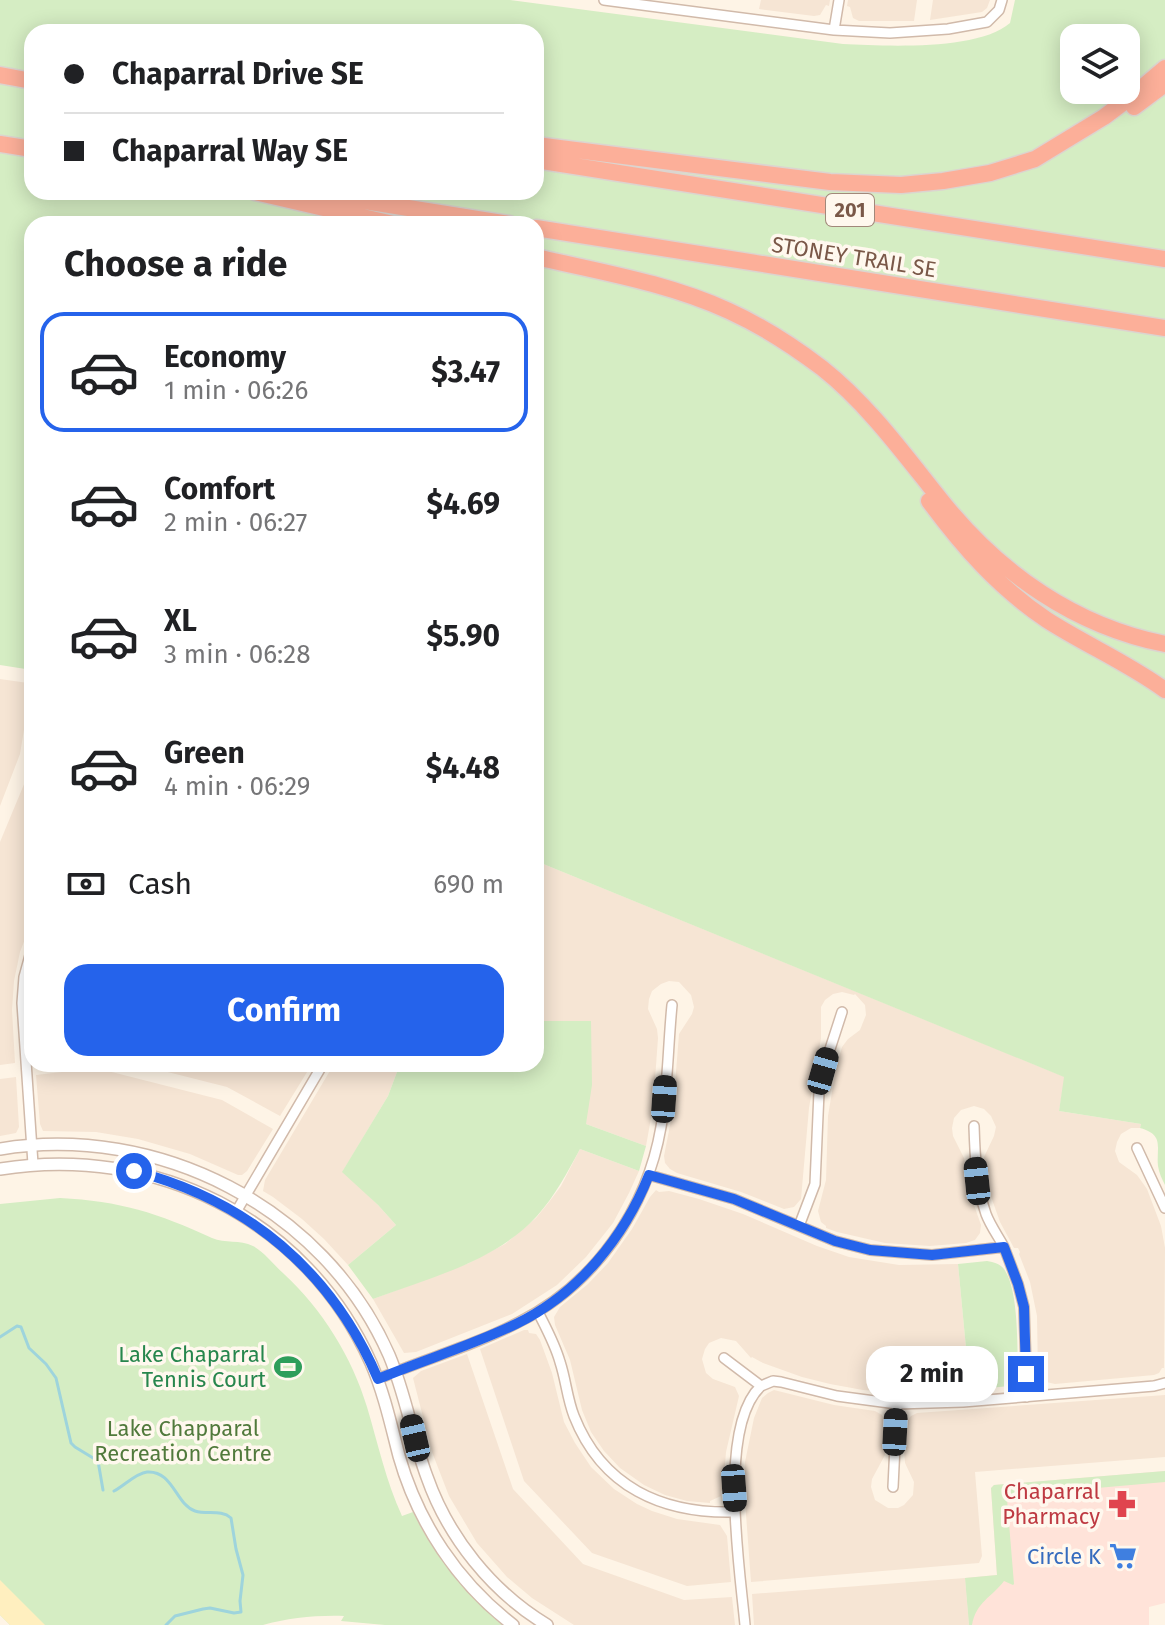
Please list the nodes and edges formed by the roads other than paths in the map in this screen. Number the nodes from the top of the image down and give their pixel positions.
1 (604, 0) edge
2 (839, 0) edge
3 (1002, 0) edge
4 (666, 4) edge
5 (834, 30) junction
6 (1165, 68) edge
7 (0, 75) edge
8 (24, 80) edge
9 (1165, 84) edge
10 (0, 144) edge
11 (544, 146) edge
12 (24, 148) edge
13 (1035, 159) junction
14 (544, 161) edge
15 (290, 200) edge
16 (358, 200) edge
17 (358, 216) edge
18 (459, 216) edge
19 (544, 229) edge
20 (544, 259) edge
21 (1165, 259) edge
22 (1165, 328) edge
23 (850, 393) junction
24 (1165, 644) edge
25 (1165, 690) edge
26 (24, 977) edge
27 (672, 1005) dead end
28 (842, 1012) dead end
29 (24, 1031) edge
30 (27, 1072) edge
31 (318, 1072) edge
32 (974, 1126) dead end
33 (32, 1145) junction
34 (1137, 1148) dead end
35 (0, 1149) edge
36 (33, 1164) junction
37 (0, 1169) edge
38 (649, 1175) junction
39 (246, 1195) junction
40 (1165, 1208) edge
41 (236, 1212) junction
42 (799, 1226) junction
43 (1004, 1247) junction
44 (538, 1312) junction
45 (724, 1358) dead end
46 (395, 1371) junction
47 (378, 1379) junction
48 (1165, 1383) edge
49 (761, 1386) junction
50 (1027, 1397) junction
51 (897, 1404) junction
52 (893, 1487) dead end
53 (735, 1512) junction
54 (513, 1625) edge
55 (547, 1625) edge
56 (745, 1625) edge

1 - 4 street
2 - 5 street
3 - 5 street
4 - 5 street
6 - 13 highway
7 - 8 highway
9 - 13 highway
10 - 12 highway
11 - 13 highway
14 - 21 highway, STONEY TRAIL SE / 201
15 - 17 highway
16 - 18 highway
19 - 22 highway, STONEY TRAIL SE
20 - 23 highway
23 - 24 highway
23 - 25 highway
26 - 29 street
27 - 38 street
28 - 42 street
30 - 33 street
31 - 39 street
32 - 43 street
33 - 35 street
33 - 36 street
33 - 39 street
34 - 40 street
36 - 37 street
36 - 41 street
38 - 42 street
38 - 44 street
39 - 41 street
39 - 46 street
41 - 47 street
42 - 43 street
43 - 50 street
44 - 46 street
44 - 53 street
45 - 49 street
46 - 47 street
46 - 55 street
47 - 54 street
48 - 50 street
49 - 51 street
49 - 53 street
50 - 51 street
51 - 52 street
53 - 56 street

